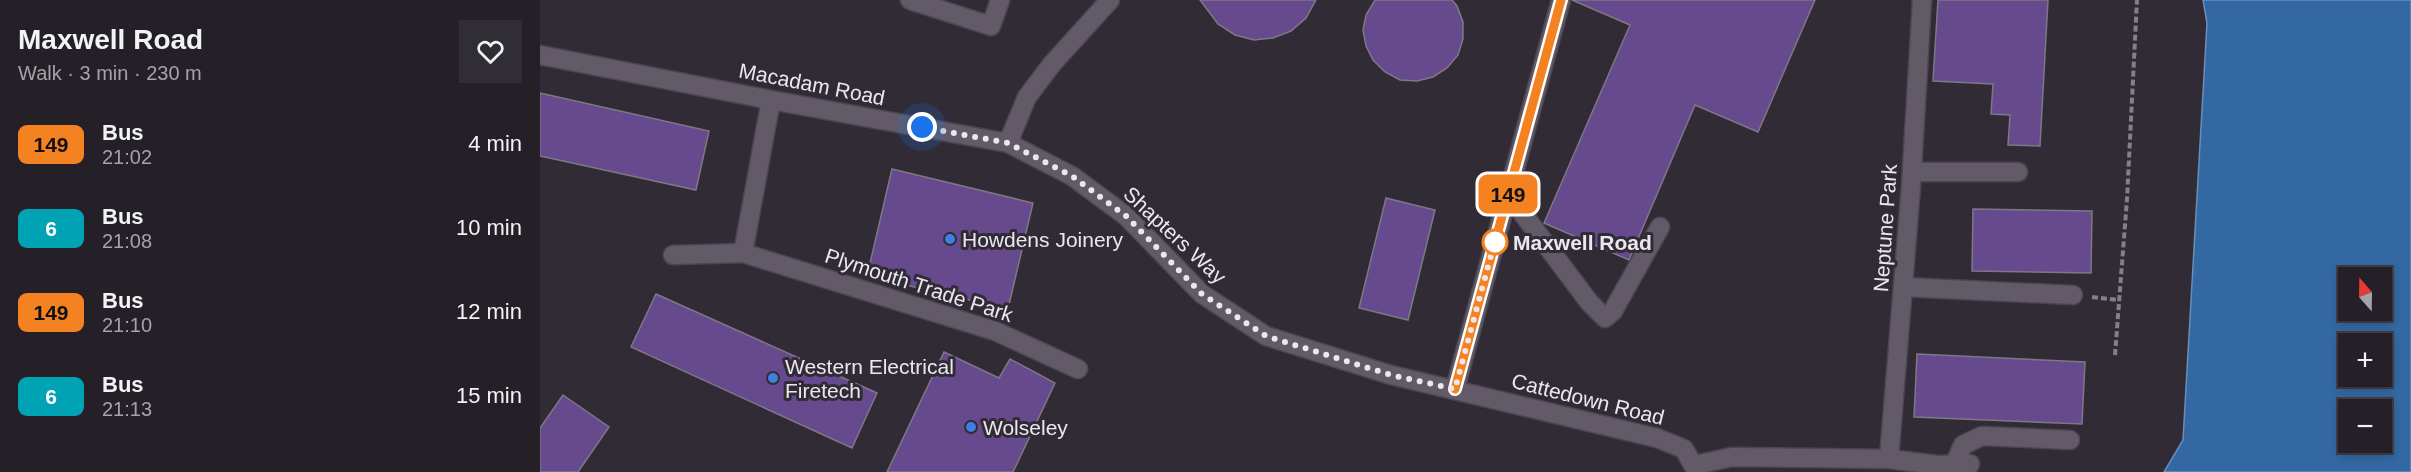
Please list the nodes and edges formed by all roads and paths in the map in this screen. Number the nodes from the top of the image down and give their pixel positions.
1 (910, 0) edge
2 (1000, 0) edge
3 (1110, 0) edge
4 (1561, 0) edge
5 (1922, 0) edge
6 (2137, 0) edge
7 (540, 55) edge
8 (771, 100) junction
9 (1008, 143) junction
10 (1912, 172) junction
11 (2018, 172) dead end
12 (1508, 194) junction
13 (1660, 227) dead end
14 (743, 253) junction
15 (673, 255) dead end
16 (1903, 287) junction
17 (2073, 295) joint
18 (2119, 300) junction
19 (2115, 355) dead end
20 (1078, 369) dead end
21 (1455, 389) junction
22 (2070, 440) dead end
23 (1889, 459) junction
24 (1953, 466) edge
25 (1696, 469) edge

1 - 2 street
3 - 9 street
4 - 12 street
5 - 10 street, Neptune Park
6 - 18 path
7 - 8 street, Macadam Road
8 - 9 street, Macadam Road
8 - 14 street
9 - 21 street, Shapters Way
10 - 11 street
10 - 16 street, Neptune Park
12 - 13 street
12 - 21 street
14 - 15 street, Plymouth Trade Park
14 - 20 street, Plymouth Trade Park
16 - 17 street
16 - 23 street, Neptune Park
17 - 18 path
18 - 19 path
21 - 25 street, Cattedown Road
22 - 24 street
23 - 24 street
23 - 25 street

